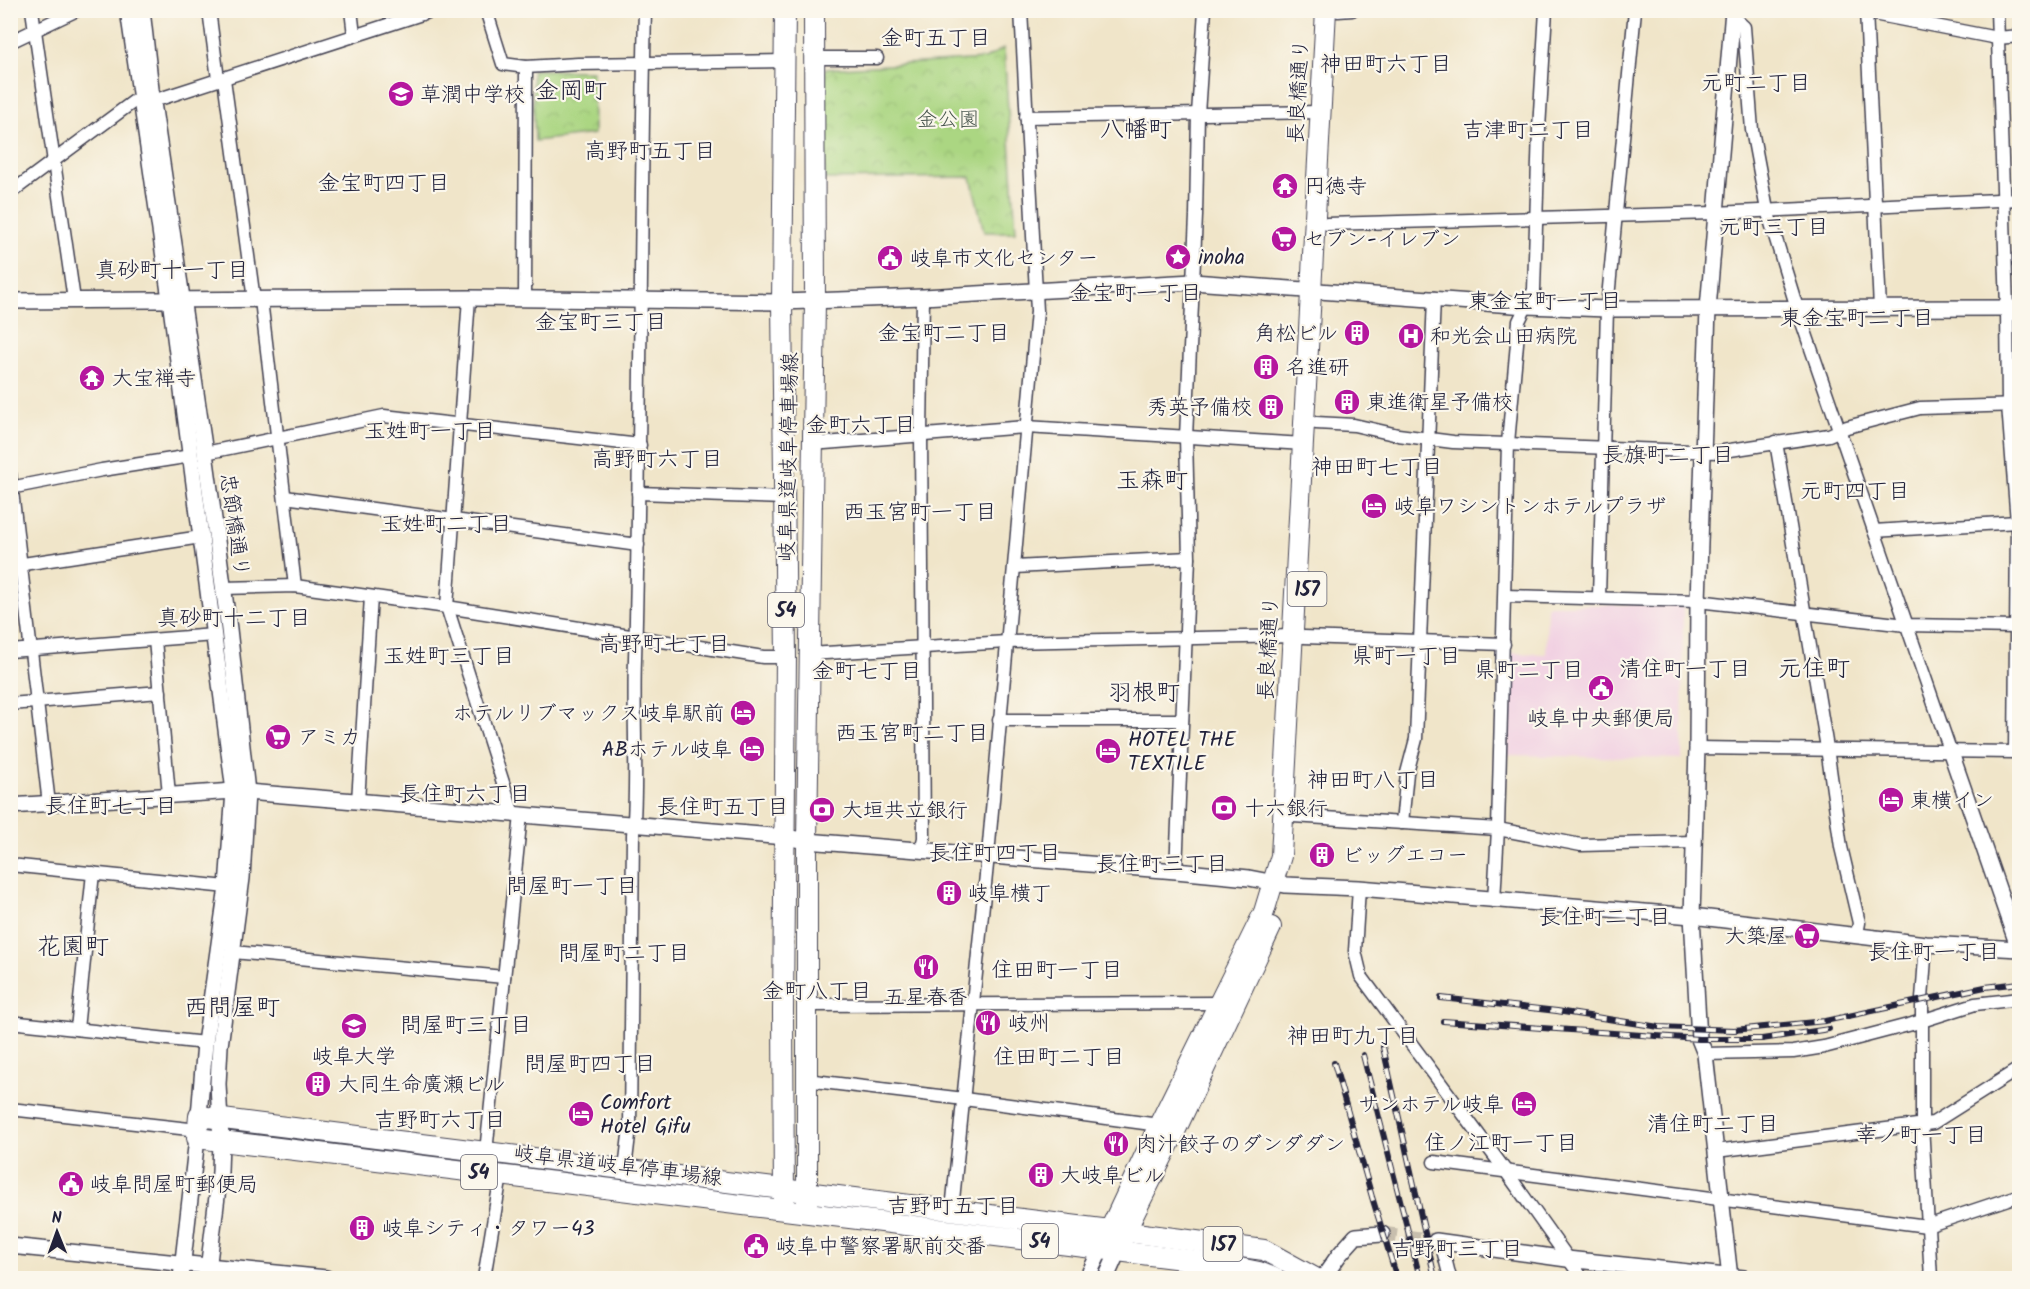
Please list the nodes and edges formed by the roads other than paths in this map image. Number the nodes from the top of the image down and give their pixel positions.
1 (32, 10) edge
2 (77, 10) edge
3 (128, 10) edge
4 (142, 10) edge
5 (209, 10) edge
6 (351, 10) edge
7 (434, 10) edge
8 (486, 10) edge
9 (645, 10) edge
10 (785, 10) edge
11 (814, 10) edge
12 (1021, 10) edge
13 (1205, 10) edge
14 (1326, 10) edge
15 (1352, 10) edge
16 (1546, 10) edge
17 (1635, 10) edge
18 (1853, 10) edge
19 (1997, 10) edge
20 (1338, 11) edge
21 (1866, 12) edge
22 (1733, 13) edge
23 (35, 30) junction
24 (354, 35) junction
25 (2019, 36) edge
26 (1997, 38) junction
27 (10, 42) edge
28 (814, 58) junction
29 (877, 58) dead end
30 (785, 61) junction
31 (644, 64) junction
32 (526, 67) junction
33 (221, 79) junction
34 (147, 98) junction
35 (1320, 112) junction
36 (1198, 114) junction
37 (1026, 117) junction
38 (54, 160) junction
39 (10, 193) edge
40 (2019, 199) edge
41 (2004, 200) junction
42 (1874, 205) junction
43 (1767, 210) junction
44 (1714, 213) junction
45 (1616, 215) junction
46 (1538, 218) junction
47 (1327, 224) junction
48 (1193, 282) junction
49 (1036, 291) junction
50 (1319, 292) junction
51 (923, 297) junction
52 (470, 298) junction
53 (525, 298) junction
54 (1434, 298) junction
55 (176, 299) junction
56 (75, 300) junction
57 (257, 300) junction
58 (10, 301) edge
59 (641, 301) junction
60 (815, 301) junction
61 (782, 302) junction
62 (1527, 306) junction
63 (1797, 308) junction
64 (2013, 308) edge
65 (1607, 309) junction
66 (1708, 309) junction
67 (1880, 309) junction
68 (2014, 405) edge
69 (1316, 423) junction
70 (460, 425) junction
71 (1026, 427) junction
72 (1840, 430) junction
73 (921, 434) junction
74 (1186, 437) junction
75 (278, 439) junction
76 (1428, 439) junction
77 (1776, 442) junction
78 (1508, 443) junction
79 (812, 444) junction
80 (1304, 444) junction
81 (640, 445) junction
82 (1602, 449) junction
83 (1704, 451) junction
84 (198, 454) junction
85 (10, 474) edge
86 (11, 488) edge
87 (638, 493) junction
88 (285, 497) junction
89 (784, 498) junction
90 (453, 521) junction
91 (2017, 522) junction
92 (1874, 531) junction
93 (201, 537) junction
94 (638, 545) junction
95 (1188, 558) junction
96 (16, 565) edge
97 (1015, 567) junction
98 (296, 586) junction
99 (223, 588) junction
100 (1505, 596) junction
101 (371, 597) junction
102 (1599, 597) junction
103 (1698, 601) junction
104 (447, 607) junction
105 (1804, 613) junction
106 (1906, 625) junction
107 (2016, 627) junction
108 (214, 635) junction
109 (636, 636) junction
110 (1298, 636) junction
111 (1185, 637) junction
112 (155, 640) junction
113 (1007, 642) junction
114 (1420, 642) junction
115 (1504, 644) junction
116 (923, 646) junction
117 (32, 650) junction
118 (10, 651) edge
119 (809, 654) junction
120 (786, 657) junction
121 (160, 692) junction
122 (37, 702) junction
123 (10, 704) edge
124 (999, 720) junction
125 (1182, 720) junction
126 (1697, 748) junction
127 (1827, 748) junction
128 (1950, 750) junction
129 (240, 791) junction
130 (170, 795) junction
131 (358, 801) junction
132 (49, 804) junction
133 (10, 806) edge
134 (517, 814) junction
135 (1293, 816) junction
136 (1402, 823) junction
137 (634, 825) junction
138 (1498, 830) junction
139 (785, 837) junction
140 (807, 841) junction
141 (1694, 842) junction
142 (921, 849) junction
143 (988, 855) junction
144 (10, 865) edge
145 (1176, 871) junction
146 (93, 873) junction
147 (1279, 883) junction
148 (227, 887) junction
149 (1359, 888) junction
150 (1494, 901) junction
151 (1692, 916) junction
152 (1857, 934) junction
153 (1926, 944) junction
154 (2019, 950) edge
155 (233, 952) junction
156 (504, 977) junction
157 (2019, 999) edge
158 (973, 1003) junction
159 (1219, 1003) junction
160 (807, 1005) junction
161 (1922, 1021) junction
162 (10, 1022) edge
163 (77, 1029) junction
164 (206, 1043) junction
165 (1705, 1053) junction
166 (2019, 1068) edge
167 (806, 1080) junction
168 (964, 1099) junction
169 (10, 1109) edge
170 (220, 1118) junction
171 (1159, 1125) junction
172 (1922, 1125) junction
173 (198, 1128) junction
174 (221, 1141) junction
175 (1716, 1151) junction
176 (486, 1152) junction
177 (1434, 1162) dead end
178 (625, 1169) junction
179 (1505, 1170) junction
180 (501, 1175) junction
181 (785, 1189) junction
182 (808, 1192) junction
183 (2019, 1195) edge
184 (1722, 1200) junction
185 (784, 1209) junction
186 (952, 1210) junction
187 (807, 1212) junction
188 (1927, 1226) junction
189 (1118, 1231) junction
190 (1382, 1234) tunnel mouth
191 (1439, 1242) joint
192 (10, 1246) edge
193 (1109, 1250) junction
194 (1567, 1259) junction
195 (182, 1271) edge
196 (208, 1272) edge
197 (326, 1278) edge
198 (484, 1278) edge
199 (1087, 1278) edge
200 (1106, 1278) edge
201 (1274, 1278) edge
202 (1315, 1278) edge
203 (1323, 1278) edge
204 (1450, 1278) edge
205 (1582, 1278) edge
206 (1735, 1278) edge
207 (1931, 1278) edge

1 - 23 street
2 - 23 street
3 - 34 street, 忠節橋通り
4 - 34 street, 忠節橋通り
5 - 33 street
6 - 24 street
7 - 24 street
8 - 32 street
9 - 31 street
10 - 30 main road, 岐阜県道岐阜停車場線 / 54
11 - 28 main road, 岐阜県道岐阜停車場線 / 54
12 - 37 street
13 - 36 street
14 - 35 main road, 長良橋通り / 157
15 - 20 street
16 - 46 street
17 - 45 street
18 - 21 street
19 - 26 street
20 - 47 main road, 長良橋通り / 157
21 - 26 street
21 - 42 street
22 - 43 street
22 - 44 street
23 - 27 street
23 - 38 street
24 - 33 street
25 - 26 street
26 - 41 street
28 - 29 street
28 - 60 main road, 岐阜県道岐阜停車場線 / 54
30 - 31 street
30 - 61 main road, 岐阜県道岐阜停車場線 / 54
31 - 32 street
31 - 59 street
32 - 53 street
33 - 34 street
33 - 57 street
34 - 38 street
34 - 55 street, 忠節橋通り
35 - 36 street
35 - 50 main road, 長良橋通り / 157
36 - 37 street
36 - 48 street
37 - 49 street
38 - 39 street
38 - 56 street
40 - 41 street
41 - 42 street
41 - 64 street
42 - 43 street
42 - 67 street
43 - 44 street
43 - 63 street
44 - 45 street
44 - 66 street
45 - 46 street
45 - 65 street
46 - 47 street
46 - 62 street
47 - 50 main road, 長良橋通り / 157
48 - 49 street
48 - 50 street
48 - 74 street
49 - 51 street
49 - 71 street
50 - 54 street
50 - 69 main road, 長良橋通り / 157
50 - 80 main road, 長良橋通り / 157
51 - 60 street
51 - 73 street
52 - 53 street
52 - 57 street
52 - 70 street
53 - 59 street
54 - 62 street
54 - 76 street
55 - 56 street
55 - 57 street
55 - 84 street, 忠節橋通り
56 - 58 street
57 - 75 street
59 - 61 street
59 - 81 street
60 - 61 street
60 - 79 main road, 岐阜県道岐阜停車場線 / 54
61 - 89 main road, 岐阜県道岐阜停車場線 / 54
62 - 65 street
62 - 78 street
63 - 66 street
63 - 67 street
63 - 72 street
64 - 67 street
64 - 68 street
65 - 66 street
65 - 82 street
66 - 83 street
68 - 72 street
68 - 91 street
69 - 76 street
69 - 110 main road, 長良橋通り / 157
70 - 75 street
70 - 81 street
70 - 90 street
71 - 73 street
71 - 74 street
71 - 97 street
72 - 77 street
72 - 92 street
73 - 79 street
73 - 116 street
74 - 80 street
74 - 95 street
75 - 84 street
75 - 88 street
76 - 78 street
76 - 114 street
77 - 83 street
77 - 105 street
78 - 82 street
78 - 100 street
79 - 119 main road, 岐阜県道岐阜停車場線 / 54
80 - 110 main road, 長良橋通り / 157
81 - 87 street
82 - 83 street
82 - 102 street
83 - 103 street
84 - 86 street
84 - 93 street, 忠節橋通り
84 - 99 street, 忠節橋通り
85 - 86 street
86 - 96 street
87 - 89 street
87 - 94 street
88 - 90 street
88 - 98 street
89 - 120 main road, 岐阜県道岐阜停車場線 / 54
90 - 94 street
90 - 104 street
91 - 92 street
91 - 107 street
92 - 106 street
93 - 96 street
93 - 108 street, 忠節橋通り
94 - 109 street
95 - 97 street
95 - 111 street
96 - 117 street
97 - 113 street
98 - 99 street
98 - 101 street
99 - 129 street, 忠節橋通り
100 - 102 street
100 - 115 street
101 - 104 street
101 - 131 street
102 - 103 street
103 - 105 street
103 - 126 street
104 - 109 street
104 - 134 street
105 - 106 street
105 - 127 street
106 - 107 street
106 - 128 street
107 - 128 street
108 - 112 street
108 - 129 street, 忠節橋通り
109 - 120 street
109 - 137 street
110 - 111 street
110 - 114 street
110 - 135 main road, 長良橋通り / 157
110 - 147 main road, 長良橋通り / 157
111 - 113 street
111 - 125 street
112 - 117 street
112 - 121 street
113 - 116 street
113 - 124 street
114 - 115 street
114 - 136 street
115 - 138 street
116 - 119 street
116 - 142 street
117 - 118 street
117 - 122 street
119 - 140 main road, 岐阜県道岐阜停車場線 / 54
120 - 139 main road, 岐阜県道岐阜停車場線 / 54
121 - 122 street
121 - 130 street
122 - 123 street
122 - 132 street
124 - 125 street
124 - 143 street
125 - 145 street
126 - 127 street
126 - 141 street
127 - 128 street
127 - 152 street
128 - 154 street
129 - 130 street
129 - 131 street
129 - 148 street, 忠節橋通り
129 - 155 street, 忠節橋通り
130 - 132 street
131 - 134 street
132 - 133 street
134 - 137 street
134 - 156 street
135 - 136 street
135 - 147 main road, 長良橋通り / 157
136 - 138 street
137 - 139 street
137 - 178 street
138 - 141 street
138 - 150 street
139 - 140 street
139 - 181 main road, 岐阜県道岐阜停車場線 / 54
140 - 142 street
140 - 160 main road, 岐阜県道岐阜停車場線 / 54
141 - 151 street
142 - 143 street
143 - 145 street
143 - 158 street
144 - 146 street
145 - 147 street
146 - 148 street
146 - 163 street
147 - 149 street
147 - 159 main road, 長良橋通り / 157
147 - 189 main road, 長良橋通り / 157
148 - 164 street, 忠節橋通り
149 - 150 street
149 - 179 street
150 - 151 street
151 - 152 street
151 - 165 street
152 - 153 street
153 - 154 street
153 - 161 street
155 - 156 street
155 - 170 street, 忠節橋通り
156 - 176 street
157 - 161 street
158 - 159 street
158 - 160 street
158 - 168 street
159 - 171 main road, 長良橋通り / 157
160 - 167 main road, 岐阜県道岐阜停車場線 / 54
161 - 165 street
161 - 172 street
162 - 163 street
163 - 164 street
164 - 173 street, 忠節橋通り
165 - 175 street
166 - 172 street
167 - 168 street
167 - 182 main road, 岐阜県道岐阜停車場線 / 54
168 - 171 street
168 - 186 street
169 - 173 street
170 - 173 main road, 岐阜県道岐阜停車場線 / 54
170 - 174 street, 忠節橋通り
170 - 176 main road, 岐阜県道岐阜停車場線 / 54
171 - 189 main road, 長良橋通り / 157
172 - 175 street
172 - 188 street
173 - 174 main road, 岐阜県道岐阜停車場線 / 54
173 - 195 street, 忠節橋通り
174 - 180 main road, 岐阜県道岐阜停車場線 / 54
174 - 196 street, 忠節橋通り
175 - 184 street
176 - 178 main road, 岐阜県道岐阜停車場線 / 54
177 - 179 street
178 - 181 main road, 岐阜県道岐阜停車場線 / 54
179 - 184 street
179 - 194 street
180 - 185 main road, 岐阜県道岐阜停車場線 / 54
180 - 198 street
181 - 182 main road, 岐阜県道岐阜停車場線 / 54
181 - 185 main road, 岐阜県道岐阜停車場線 / 54
182 - 186 main road, 岐阜県道岐阜停車場線 / 54
182 - 187 main road, 岐阜県道岐阜停車場線 / 54
183 - 188 street
184 - 188 street
184 - 206 street
185 - 187 main road, 岐阜県道岐阜停車場線 / 54
186 - 189 main road, 岐阜県道岐阜停車場線 / 54
187 - 193 main road, 岐阜県道岐阜停車場線 / 54
188 - 207 street
189 - 193 main road, 長良橋通り / 157
189 - 202 main road, 157
190 - 203 street
191 - 194 street
191 - 204 street
192 - 195 street
193 - 199 street
193 - 200 street
193 - 201 main road, 157
194 - 205 street
194 - 206 street
195 - 196 street
196 - 197 street

